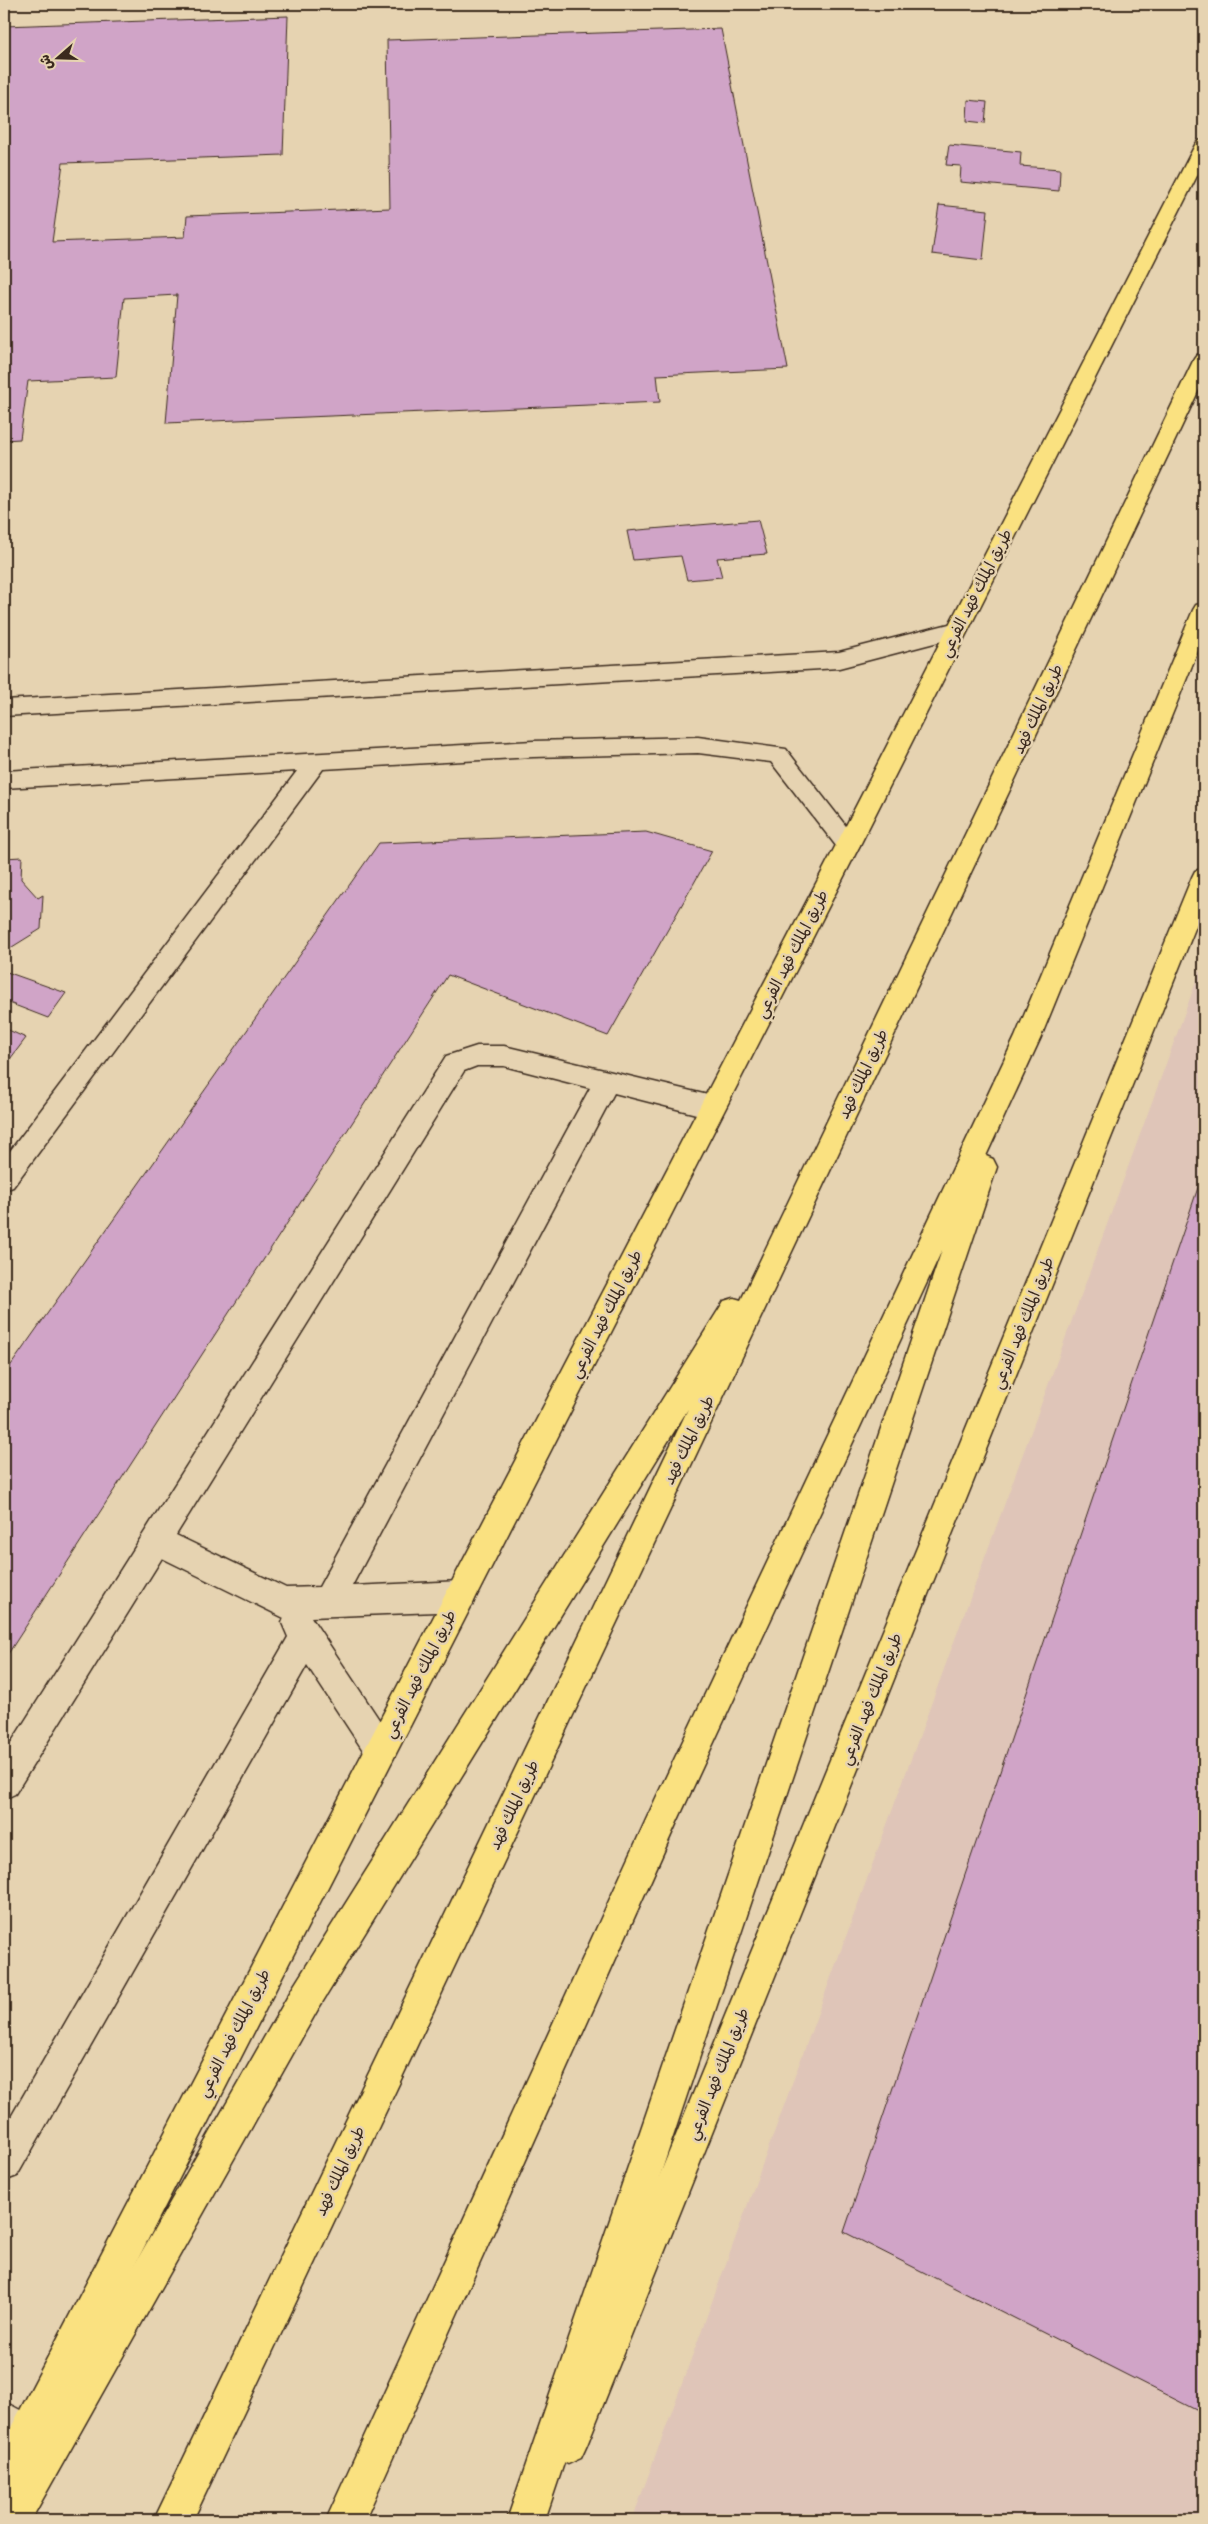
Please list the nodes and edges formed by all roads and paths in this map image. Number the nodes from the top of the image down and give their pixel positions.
1 (1204, 145) edge
2 (1204, 359) edge
3 (1204, 610) edge
4 (956, 630) junction
5 (4, 708) edge
6 (317, 761) junction
7 (4, 779) edge
8 (848, 845) junction
9 (1204, 877) edge
10 (1028, 1037) junction
11 (607, 1081) junction
12 (712, 1107) junction
13 (4, 1179) edge
14 (807, 1192) junction
15 (156, 1540) junction
16 (461, 1596) junction
17 (327, 1602) junction
18 (284, 1603) junction
19 (306, 1636) junction
20 (381, 1750) junction
21 (4, 1783) edge
22 (4, 2164) edge
23 (15, 2428) edge
24 (4, 2480) edge
25 (10, 2520) edge
26 (173, 2520) edge
27 (346, 2520) edge
28 (526, 2520) edge
29 (537, 2520) edge

1 - 4 main road, طريق الملك فهد الفرعي
2 - 14 main road, طريق الملك فهد
3 - 10 main road
4 - 5 street
4 - 8 main road, طريق الملك فهد الفرعي
6 - 7 street
6 - 8 street
6 - 13 street
8 - 12 main road, طريق الملك فهد الفرعي
9 - 29 main road, طريق الملك فهد الفرعي
10 - 27 main road
10 - 28 main road
11 - 12 street
11 - 15 street
11 - 17 street
12 - 16 main road, طريق الملك فهد الفرعي
14 - 25 main road
14 - 26 main road, طريق الملك فهد
15 - 18 street
15 - 21 street
16 - 17 street
16 - 20 main road, طريق الملك فهد الفرعي
17 - 18 street
18 - 19 street
19 - 20 street
19 - 22 street
20 - 23 main road, طريق الملك فهد الفرعي
23 - 24 main road, طريق الملك فهد الفرعي

